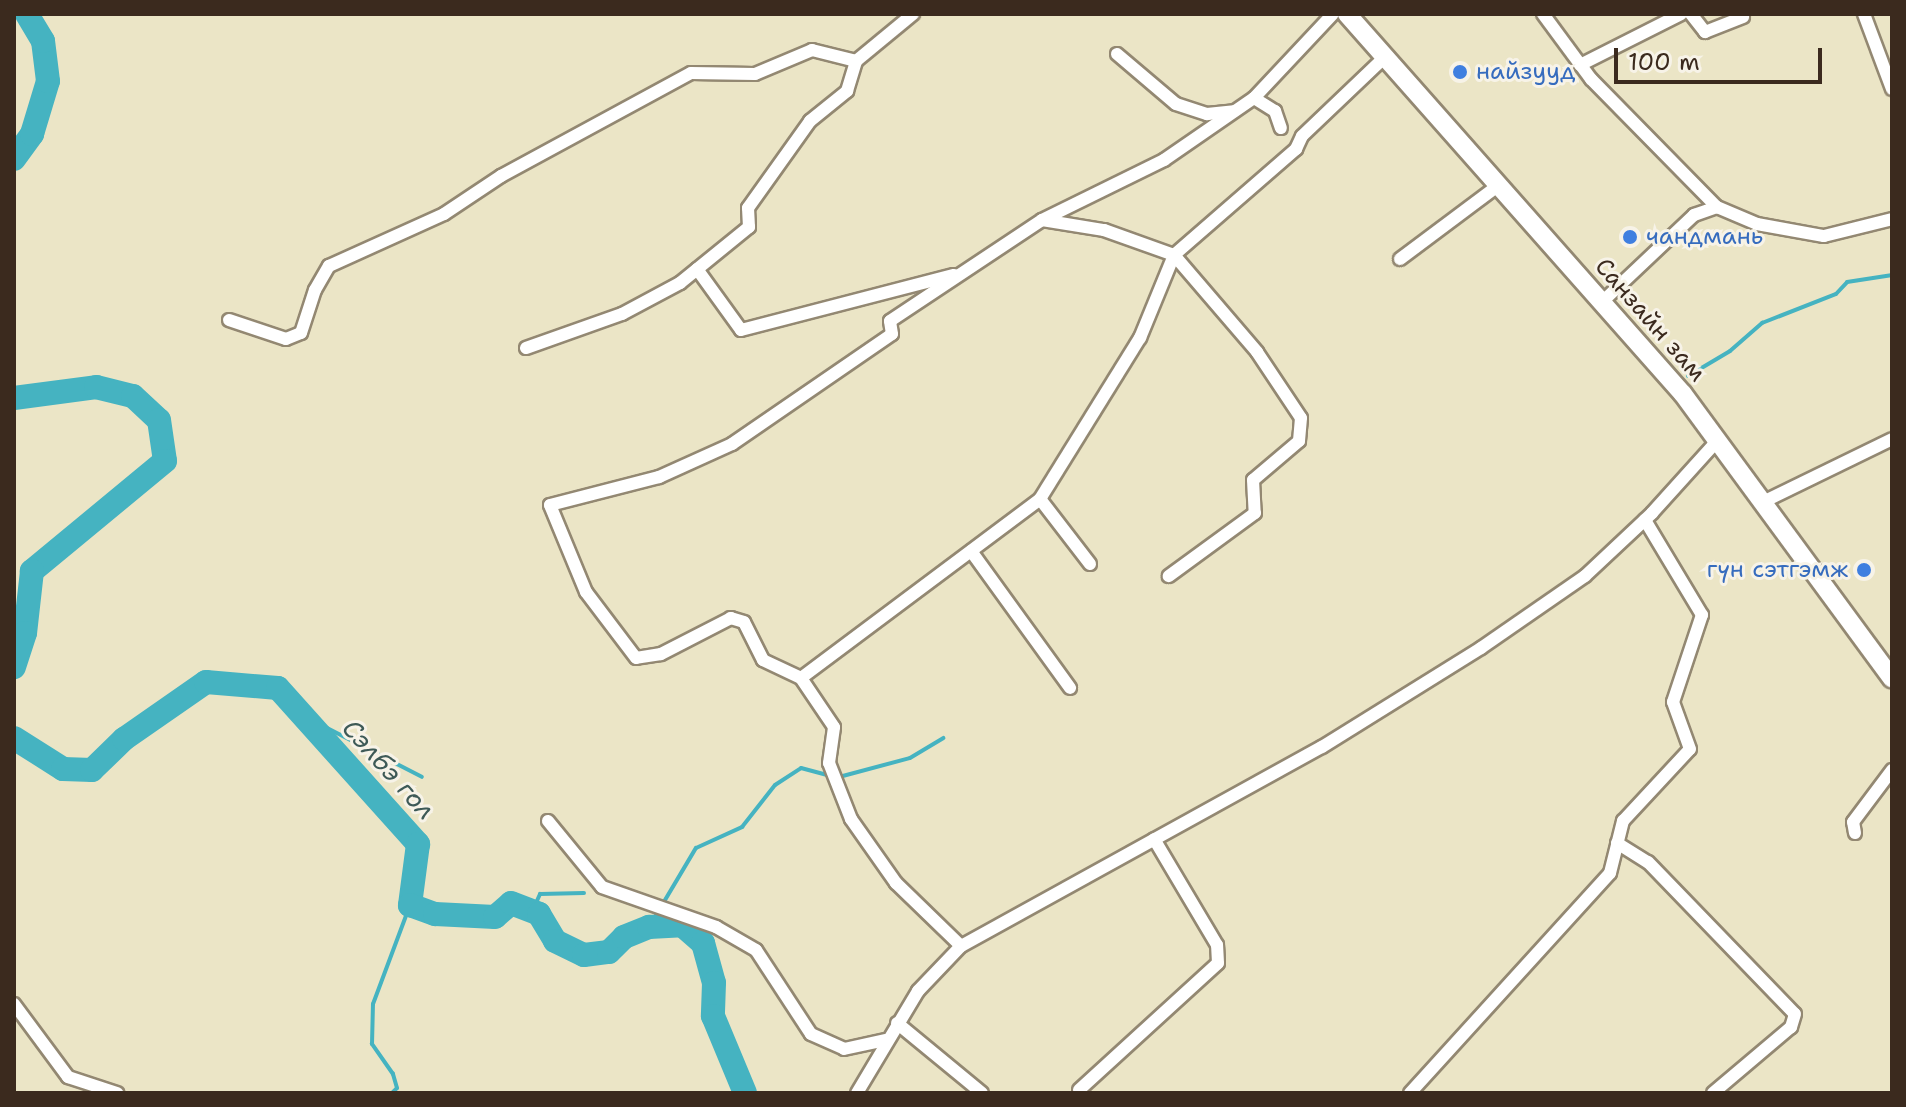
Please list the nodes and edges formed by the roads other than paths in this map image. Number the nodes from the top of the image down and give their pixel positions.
1 (913, 14) edge
2 (1333, 14) edge
3 (1347, 14) edge
4 (1543, 14) edge
5 (1681, 14) edge
6 (1691, 14) edge
7 (1864, 14) edge
8 (1743, 17) dead end
9 (1117, 54) dead end
10 (1385, 57) junction
11 (856, 61) junction
12 (1580, 65) junction
13 (1892, 89) edge
14 (1254, 98) junction
15 (1241, 110) junction
16 (1281, 128) dead end
17 (1499, 185) junction
18 (1717, 207) junction
19 (1892, 219) edge
20 (1042, 220) junction
21 (1174, 255) junction
22 (1400, 259) dead end
23 (697, 269) junction
24 (961, 273) junction
25 (1602, 302) junction
26 (229, 320) dead end
27 (526, 348) dead end
28 (1892, 439) edge
29 (1718, 440) junction
30 (1040, 499) junction
31 (1765, 501) junction
32 (1645, 520) junction
33 (971, 551) junction
34 (1090, 564) dead end
35 (1169, 576) dead end
36 (801, 678) junction
37 (1892, 678) edge
38 (1070, 688) dead end
39 (1892, 770) edge
40 (548, 821) dead end
41 (1855, 833) dead end
42 (1154, 839) junction
43 (1617, 843) junction
44 (961, 946) junction
45 (14, 1004) edge
46 (897, 1023) junction
47 (886, 1040) junction
48 (1079, 1090) dead end
49 (117, 1093) edge
50 (857, 1093) edge
51 (982, 1093) edge
52 (1410, 1093) edge
53 (1713, 1093) edge

1 - 11 street
2 - 14 street
3 - 10 main road, Санзайн зам
4 - 12 street
5 - 12 street
6 - 8 street
7 - 13 street
9 - 15 street
10 - 17 main road, Санзайн зам
10 - 21 street
11 - 23 street
11 - 26 street
12 - 18 street
14 - 15 street
14 - 16 street
15 - 20 street
17 - 22 street
17 - 25 main road, Санзайн зам
18 - 19 street
18 - 25 street
20 - 21 street
20 - 24 street
21 - 30 street
21 - 35 street
23 - 24 street
23 - 27 street
24 - 36 street
25 - 29 main road, Санзайн зам
28 - 31 street
29 - 31 main road, Санзайн зам
29 - 32 street
30 - 33 street
30 - 34 street
31 - 37 main road, Санзайн зам
32 - 42 street
32 - 43 street
33 - 36 street
33 - 38 street
36 - 44 street
39 - 41 street
40 - 47 street
42 - 44 street
42 - 48 street
43 - 52 street
43 - 53 street
44 - 46 street
45 - 49 street
46 - 47 street
46 - 51 street
47 - 50 street

